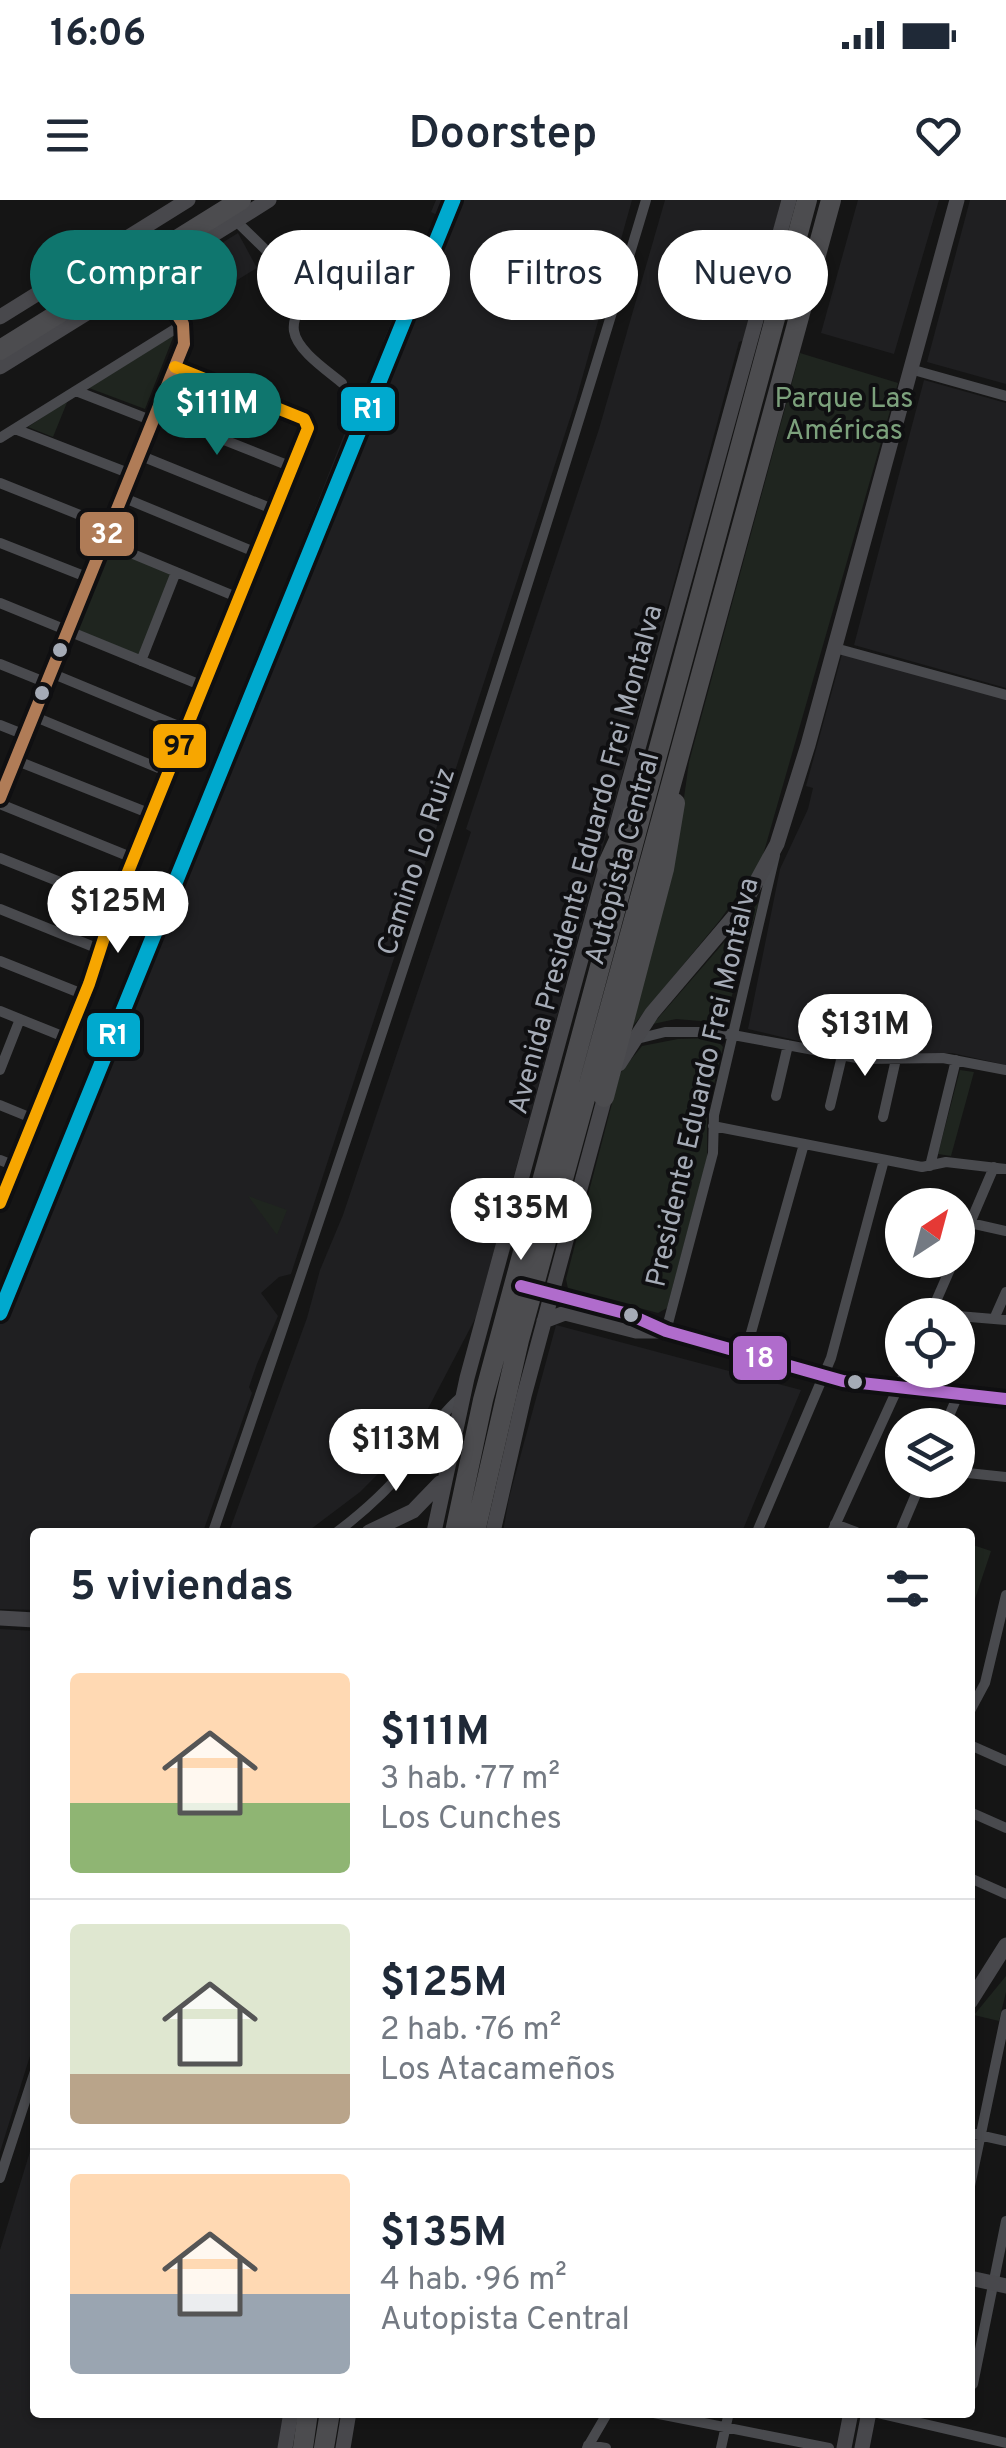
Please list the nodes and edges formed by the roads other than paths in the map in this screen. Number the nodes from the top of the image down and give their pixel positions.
1 (188, 200) edge
2 (216, 200) edge
3 (269, 200) edge
4 (646, 200) edge
5 (789, 200) edge
6 (807, 200) edge
7 (831, 200) edge
8 (957, 200) edge
9 (238, 210) edge
10 (211, 230) edge
11 (0, 317) edge
12 (76, 320) edge
13 (180, 320) edge
14 (183, 324) junction
15 (0, 334) edge
16 (0, 350) edge
17 (0, 367) edge
18 (175, 367) junction
19 (910, 369) junction
20 (342, 383) dead end
21 (76, 391) junction
22 (1006, 396) edge
23 (154, 417) junction
24 (14, 429) junction
25 (0, 438) edge
26 (139, 456) junction
27 (292, 467) junction
28 (131, 474) junction
29 (0, 483) edge
30 (122, 498) junction
31 (275, 510) junction
32 (107, 534) junction
33 (0, 543) edge
34 (258, 553) junction
35 (176, 572) junction
36 (89, 578) junction
37 (239, 598) junction
38 (0, 603) edge
39 (68, 630) junction
40 (835, 648) junction
41 (141, 661) junction
42 (0, 664) edge
43 (49, 678) junction
44 (203, 686) junction
45 (1006, 695) edge
46 (33, 716) junction
47 (0, 725) edge
48 (686, 726) junction
49 (186, 728) junction
50 (26, 735) junction
51 (658, 750) junction
52 (16, 760) junction
53 (168, 772) junction
54 (0, 801) edge
55 (151, 814) junction
56 (777, 844) junction
57 (0, 858) edge
58 (133, 858) junction
59 (607, 866) junction
60 (114, 904) junction
61 (0, 909) edge
62 (99, 949) junction
63 (0, 961) edge
64 (85, 995) junction
65 (0, 1011) edge
66 (20, 1019) junction
67 (733, 1034) junction
68 (67, 1038) junction
69 (632, 1040) junction
70 (788, 1044) junction
71 (842, 1056) junction
72 (896, 1059) junction
73 (956, 1060) junction
74 (0, 1070) edge
75 (1006, 1070) edge
76 (776, 1096) dead end
77 (604, 1097) junction
78 (0, 1105) edge
79 (830, 1106) dead end
80 (882, 1116) dead end
81 (34, 1119) junction
82 (712, 1126) junction
83 (804, 1144) junction
84 (0, 1160) edge
85 (884, 1160) junction
86 (15, 1166) junction
87 (930, 1166) junction
88 (1000, 1168) edge
89 (0, 1204) edge
90 (975, 1214) edge
91 (975, 1224) edge
92 (1006, 1231) edge
93 (494, 1288) junction
94 (1006, 1292) edge
95 (548, 1294) junction
96 (975, 1317) edge
97 (1000, 1319) edge
98 (544, 1321) junction
99 (666, 1331) junction
100 (746, 1354) junction
101 (824, 1376) junction
102 (898, 1389) junction
103 (958, 1394) junction
104 (462, 1396) junction
105 (1006, 1399) edge
106 (952, 1408) edge
107 (975, 1474) edge
108 (1006, 1477) edge
109 (443, 1480) junction
110 (914, 1498) edge
111 (214, 1528) edge
112 (342, 1528) edge
113 (377, 1528) edge
114 (435, 1528) edge
115 (456, 1528) edge
116 (476, 1528) edge
117 (495, 1528) edge
118 (758, 1528) edge
119 (834, 1528) edge
120 (902, 1528) edge
121 (1006, 1597) edge
122 (0, 1618) edge
123 (30, 1620) edge
124 (975, 1679) edge
125 (984, 1683) junction
126 (975, 1701) edge
127 (975, 1747) edge
128 (1006, 1761) edge
129 (975, 1814) edge
130 (1006, 1828) edge
131 (975, 1880) edge
132 (1006, 1894) edge
133 (1005, 1952) edge
134 (975, 1995) edge
135 (1006, 2014) edge
136 (30, 2086) edge
137 (975, 2134) edge
138 (1006, 2140) edge
139 (0, 2178) edge
140 (1006, 2221) edge
141 (975, 2279) edge
142 (1000, 2284) edge
143 (975, 2380) edge
144 (290, 2418) edge
145 (307, 2418) edge
146 (329, 2418) edge
147 (348, 2418) edge
148 (604, 2418) edge
149 (678, 2418) edge
150 (728, 2418) edge
151 (851, 2418) edge
152 (870, 2418) edge
153 (897, 2418) edge
154 (726, 2428) junction
155 (1006, 2443) edge
156 (588, 2446) edge
157 (285, 2448) edge
158 (302, 2448) edge
159 (324, 2448) edge
160 (343, 2448) edge
161 (606, 2448) edge
162 (722, 2448) edge
163 (829, 2448) edge
164 (844, 2448) edge
165 (862, 2448) edge

1 - 11 main road
2 - 15 highway
3 - 9 main road
4 - 111 street, Camino Lo Ruiz
5 - 59 main road, Avenida Presidente Eduardo Frei Montalva
6 - 51 highway, Autopista Central
7 - 48 highway, Autopista Central
8 - 19 main road
9 - 10 main road
9 - 16 highway
9 - 20 street
12 - 17 main road
13 - 14 main road
14 - 18 main road
14 - 21 street
18 - 23 main road
18 - 27 street
19 - 22 street
19 - 40 main road
21 - 23 street
21 - 24 street
23 - 26 main road
23 - 27 street
24 - 25 street
24 - 28 street
26 - 28 main road
26 - 31 street
27 - 31 street
28 - 30 main road
29 - 32 street
30 - 32 main road
30 - 34 street
31 - 34 street
32 - 35 street
32 - 36 main road
33 - 36 street
34 - 37 street
35 - 37 street
35 - 41 street
36 - 39 main road
37 - 44 street
38 - 39 street
39 - 41 street
39 - 43 main road
40 - 45 street
40 - 56 main road
41 - 44 street
42 - 43 street
43 - 46 main road
43 - 49 street
44 - 49 street
46 - 50 main road
46 - 53 street
47 - 50 street
48 - 77 highway
48 - 116 highway, Autopista Central
49 - 53 street
50 - 52 main road
51 - 59 highway
51 - 115 highway, Autopista Central
52 - 54 main road
52 - 55 street
53 - 55 street
54 - 58 street
55 - 58 street
56 - 67 street, Presidente Eduardo Frei Montalva
56 - 69 main road
57 - 60 street
58 - 60 street
59 - 93 main road, Avenida Presidente Eduardo Frei Montalva
60 - 62 street
61 - 62 street
62 - 64 street
63 - 64 street
64 - 68 street
65 - 66 street
66 - 68 street
66 - 74 street
67 - 69 street
67 - 70 street
67 - 82 street, Presidente Eduardo Frei Montalva
68 - 81 street
69 - 77 main road
70 - 71 street
70 - 76 street
71 - 72 street
71 - 79 street
72 - 73 street
72 - 80 street
73 - 75 street
73 - 87 street
77 - 95 main road
78 - 81 street
81 - 86 street
82 - 83 street
82 - 99 street, Presidente Eduardo Frei Montalva
83 - 85 street
83 - 100 street
84 - 86 street
85 - 87 street
85 - 101 street
86 - 89 street
87 - 88 street
88 - 90 street
91 - 92 street
93 - 95 main road
93 - 104 main road, Avenida Presidente Eduardo Frei Montalva
94 - 97 street
95 - 98 main road
95 - 99 main road
96 - 97 street
98 - 99 main road
98 - 117 main road
99 - 100 main road
100 - 101 main road
101 - 102 main road
101 - 118 street
102 - 103 main road
102 - 119 street
103 - 105 main road
103 - 106 street
104 - 109 main road, Avenida Presidente Eduardo Frei Montalva
104 - 112 street
107 - 108 street
109 - 113 main road
109 - 114 main road, Avenida Presidente Eduardo Frei Montalva
110 - 120 street
121 - 125 street
122 - 123 main road
124 - 125 street
125 - 126 street
127 - 128 street
129 - 130 street
131 - 132 street
133 - 134 main road
135 - 137 street
136 - 139 street
137 - 138 street
140 - 142 street
141 - 142 main road
142 - 143 street
144 - 157 main road
145 - 158 highway
146 - 159 highway
147 - 160 main road
148 - 156 street
149 - 154 street
150 - 154 street
151 - 164 main road
152 - 165 main road
153 - 155 street
154 - 162 street
154 - 163 street
156 - 161 street

